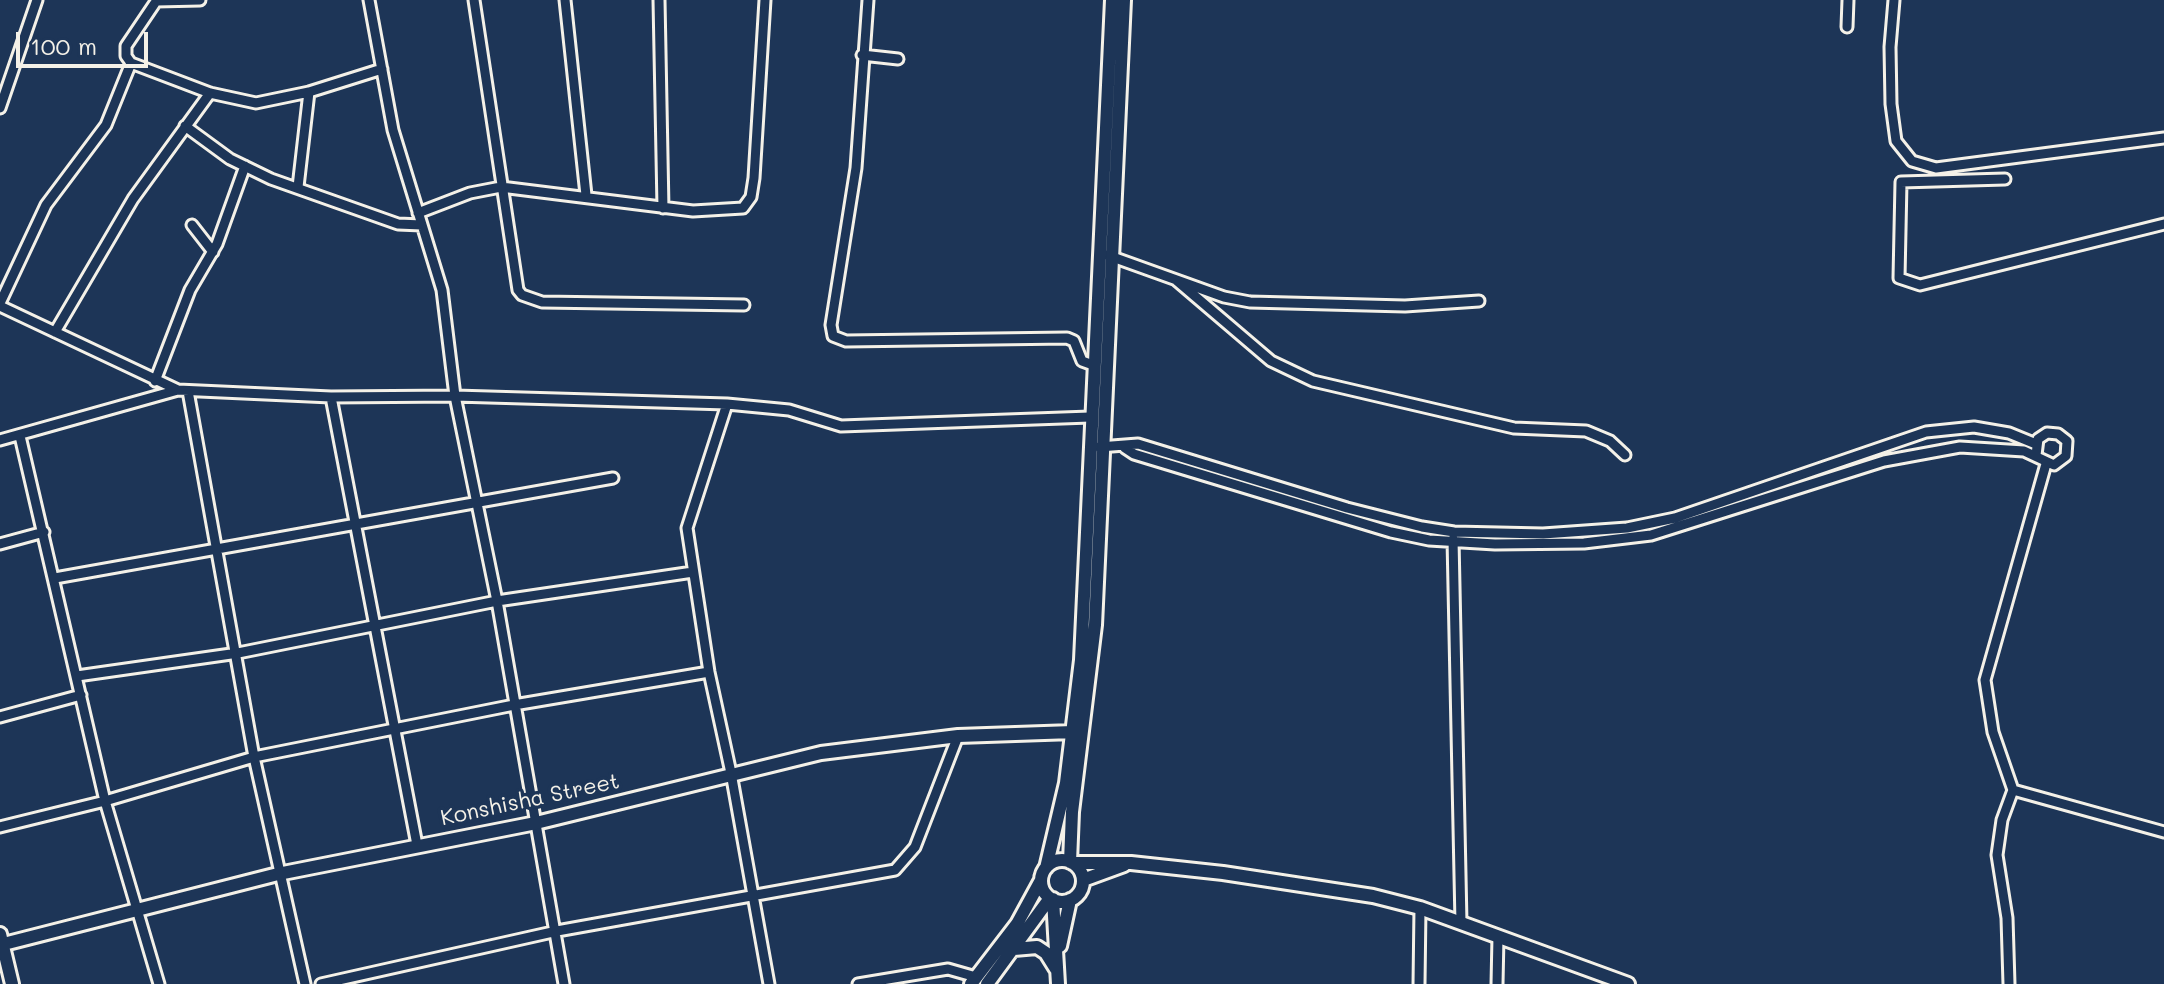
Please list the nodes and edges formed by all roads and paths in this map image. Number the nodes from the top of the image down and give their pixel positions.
1 (37, 0) edge
2 (200, 0) edge
3 (369, 0) edge
4 (474, 0) edge
5 (565, 0) edge
6 (659, 0) edge
7 (765, 0) edge
8 (868, 0) edge
9 (1112, 0) edge
10 (1124, 0) edge
11 (1848, 0) edge
12 (1894, 0) edge
13 (156, 1) edge
14 (1847, 27) dead end
15 (862, 55) junction
16 (898, 59) dead end
17 (131, 63) junction
18 (382, 69) junction
19 (309, 92) junction
20 (210, 93) junction
21 (0, 108) edge
22 (185, 126) junction
23 (2164, 138) edge
24 (245, 166) junction
25 (2005, 179) dead end
26 (298, 187) junction
27 (501, 187) junction
28 (586, 195) junction
29 (663, 208) junction
30 (418, 213) junction
31 (2164, 224) edge
32 (192, 225) dead end
33 (422, 225) junction
34 (213, 252) junction
35 (1106, 254) junction
36 (1176, 280) junction
37 (1479, 301) dead end
38 (0, 304) edge
39 (744, 305) dead end
40 (55, 332) junction
41 (1093, 365) junction
42 (155, 381) junction
43 (183, 390) junction
44 (455, 396) junction
45 (331, 397) junction
46 (727, 404) junction
47 (1090, 417) junction
48 (20, 436) junction
49 (0, 440) edge
50 (1095, 447) junction
51 (1125, 448) junction
52 (2036, 450) junction
53 (1625, 455) dead end
54 (2046, 464) junction
55 (613, 478) dead end
56 (477, 502) junction
57 (353, 523) junction
58 (44, 532) junction
59 (1454, 532) junction
60 (1453, 543) junction
61 (0, 544) edge
62 (217, 547) junction
63 (693, 572) junction
64 (55, 578) junction
65 (497, 601) junction
66 (374, 627) junction
67 (238, 653) junction
68 (709, 672) junction
69 (77, 676) junction
70 (81, 695) junction
71 (514, 705) junction
72 (0, 717) edge
73 (395, 730) junction
74 (1073, 732) junction
75 (958, 736) junction
76 (254, 757) junction
77 (731, 773) junction
78 (2013, 790) junction
79 (105, 801) junction
80 (536, 823) junction
81 (0, 827) edge
82 (2164, 832) edge
83 (417, 845) junction
84 (1071, 862) junction
85 (1131, 863) junction
86 (278, 874) junction
87 (1044, 874) junction
88 (1083, 880) junction
89 (753, 898) junction
90 (1052, 899) junction
91 (1070, 900) junction
92 (1420, 908) junction
93 (136, 909) junction
94 (1461, 923) junction
95 (557, 931) junction
96 (1498, 937) junction
97 (1, 941) edge
98 (1014, 949) junction
99 (1057, 957) junction
100 (1058, 978) edge
101 (1600, 979) edge
102 (978, 982) edge
103 (12, 984) edge
104 (159, 984) edge
105 (305, 984) edge
106 (321, 984) edge
107 (564, 984) edge
108 (769, 984) edge
109 (858, 984) edge
110 (1419, 984) edge
111 (1497, 984) edge
112 (1628, 984) edge
113 (2009, 984) edge

1 - 21 street
2 - 13 street
3 - 18 street
4 - 27 street
5 - 28 street
6 - 29 street
7 - 29 street
8 - 15 street
9 - 35 main road
10 - 35 main road
11 - 14 street
12 - 23 street
13 - 17 street
15 - 16 street
15 - 41 street
17 - 20 street
17 - 38 street
18 - 19 street
18 - 30 street
19 - 20 street
19 - 26 street
20 - 22 street
22 - 24 street
22 - 40 street
24 - 26 street
24 - 34 street
25 - 31 street
26 - 33 street
27 - 28 street
27 - 30 street
27 - 39 street
28 - 29 street
30 - 33 street
32 - 34 street
33 - 44 street
34 - 42 street
35 - 36 street
35 - 41 main road
35 - 50 main road
36 - 37 street
36 - 53 street
38 - 40 street
40 - 42 street
41 - 47 main road
42 - 43 street
43 - 45 street
43 - 48 street
43 - 62 street
44 - 45 street
44 - 46 street
44 - 56 street
45 - 57 street
46 - 47 street
46 - 63 street
47 - 50 main road
48 - 49 street
48 - 58 street
50 - 51 street
50 - 74 main road
50 - 84 main road
51 - 59 street
51 - 60 street
52 - 54 street
52 - 54 street
52 - 59 street
52 - 60 street
54 - 78 street
55 - 56 street
56 - 57 street
56 - 65 street
57 - 62 street
57 - 66 street
58 - 61 street
58 - 64 street
59 - 60 street
60 - 94 street
62 - 64 street
62 - 67 street
63 - 65 street
63 - 68 street
64 - 69 street
65 - 66 street
65 - 71 street
66 - 67 street
66 - 73 street
67 - 69 street
67 - 76 street
68 - 71 street
68 - 77 street
69 - 70 street
70 - 72 street
70 - 79 street
71 - 73 street
71 - 80 street
73 - 76 street
73 - 83 street
74 - 75 main road, Konshisha Street
74 - 87 main road
75 - 77 main road, Konshisha Street
75 - 89 street
76 - 79 street
76 - 86 street
77 - 80 main road, Konshisha Street
77 - 89 street
78 - 82 street
78 - 113 street
79 - 81 street
79 - 93 street
80 - 83 main road, Konshisha Street
80 - 95 street
83 - 86 main road, Konshisha Street
84 - 85 main road
84 - 87 main road
84 - 88 main road
85 - 88 main road
85 - 92 main road
86 - 93 main road, Konshisha Street
86 - 105 street
87 - 90 main road
87 - 102 main road
88 - 91 main road
89 - 95 street
89 - 108 street
90 - 91 main road
90 - 98 main road
90 - 99 main road
91 - 99 main road
92 - 94 main road
92 - 110 street
93 - 97 main road, Konshisha Street
93 - 104 street
94 - 96 main road
95 - 106 street
95 - 107 street
96 - 101 main road
96 - 111 street
97 - 103 main road
98 - 100 main road
98 - 102 main road
99 - 100 main road
101 - 112 main road
102 - 109 street

